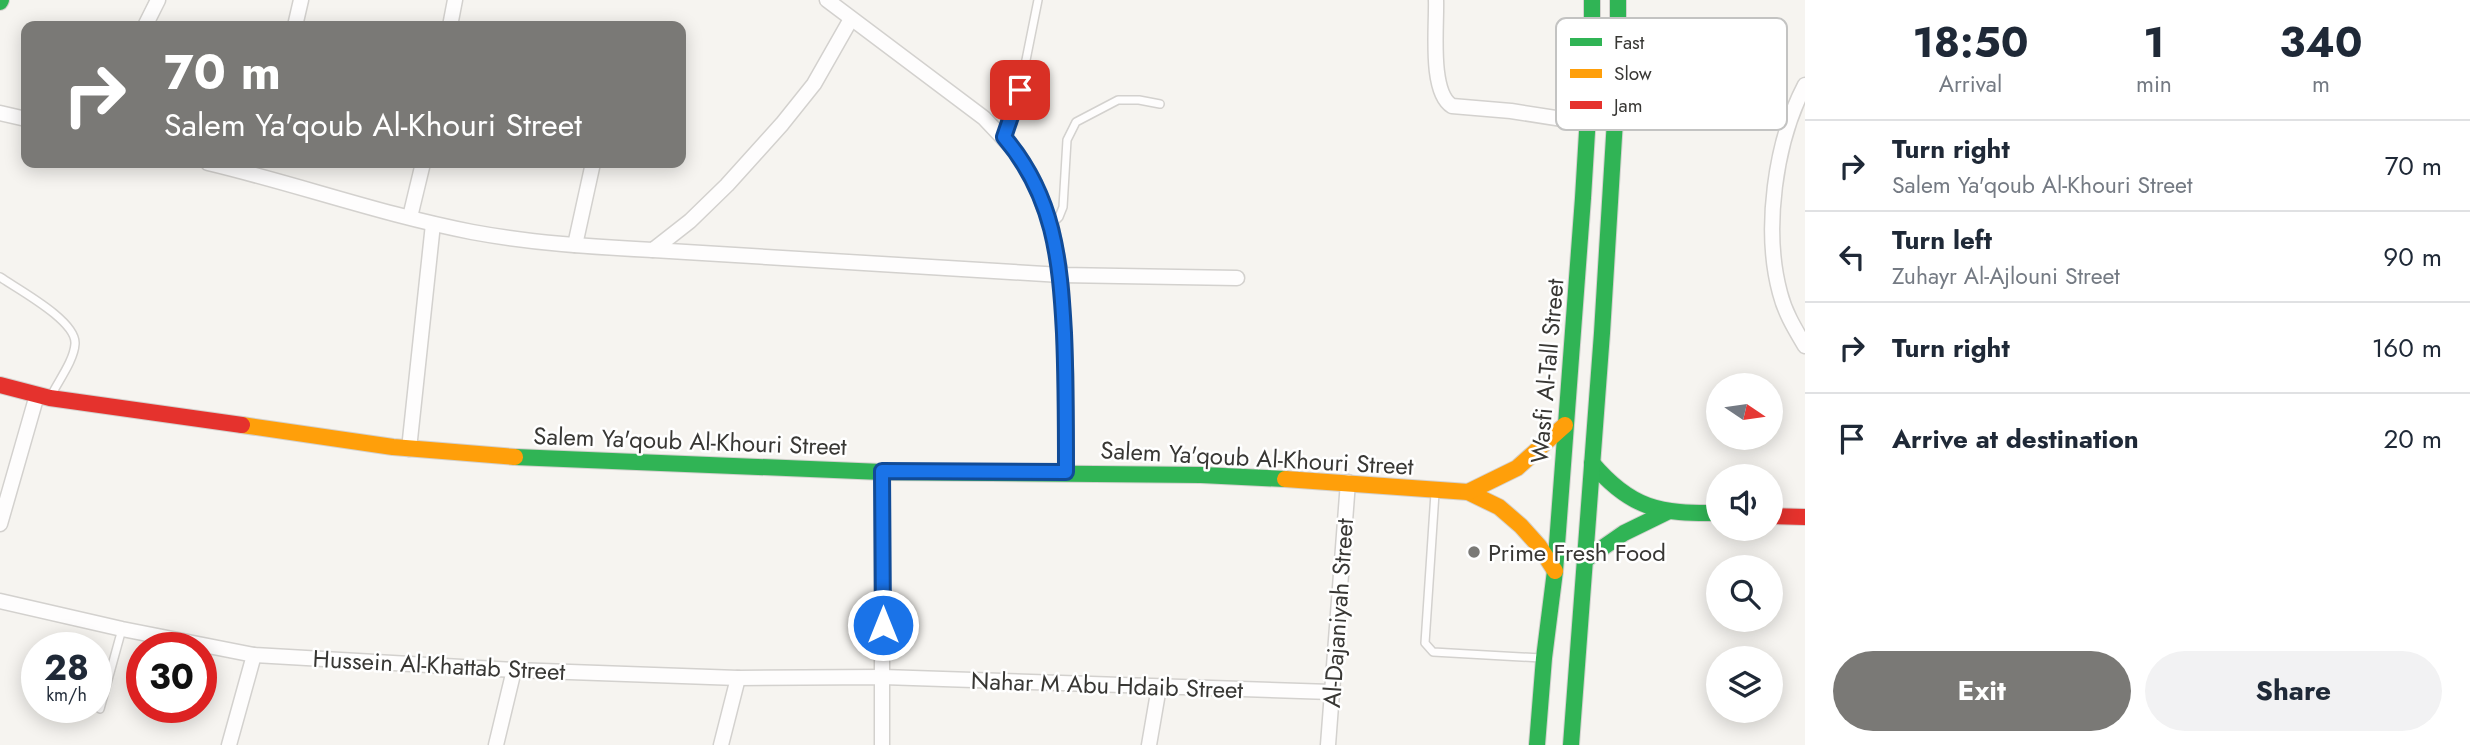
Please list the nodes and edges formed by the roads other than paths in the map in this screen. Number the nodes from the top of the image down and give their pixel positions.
1 (158, 0) edge
2 (301, 0) edge
3 (455, 0) edge
4 (827, 0) edge
5 (1038, 0) edge
6 (1436, 0) edge
7 (1591, 0) edge
8 (1618, 0) edge
9 (1591, 18) edge
10 (1618, 18) edge
11 (851, 19) junction
12 (148, 21) edge
13 (296, 21) edge
14 (451, 21) edge
15 (1805, 85) edge
16 (1160, 104) dead end
17 (0, 113) edge
18 (21, 118) edge
19 (1556, 118) edge
20 (1587, 130) edge
21 (1614, 130) edge
22 (1004, 137) junction
23 (422, 168) edge
24 (592, 168) edge
25 (263, 169) edge
26 (410, 217) junction
27 (433, 224) junction
28 (1051, 225) junction
29 (575, 245) junction
30 (653, 250) junction
31 (1061, 275) junction
32 (0, 277) edge
33 (1237, 278) dead end
34 (1805, 346) edge
35 (0, 385) edge
36 (44, 396) junction
37 (1565, 425) junction
38 (409, 449) junction
39 (1592, 463) junction
40 (882, 471) junction
41 (1066, 472) junction
42 (1348, 482) junction
43 (1435, 488) junction
44 (1468, 492) junction
45 (1667, 512) junction
46 (1706, 513) edge
47 (1783, 516) edge
48 (1805, 517) edge
49 (0, 524) edge
50 (1585, 560) junction
51 (1555, 571) junction
52 (0, 601) edge
53 (121, 629) junction
54 (254, 655) junction
55 (1544, 658) junction
56 (112, 663) edge
57 (513, 670) junction
58 (883, 677) junction
59 (738, 678) junction
60 (1159, 687) junction
61 (1331, 692) junction
62 (229, 745) edge
63 (496, 745) edge
64 (721, 745) edge
65 (882, 745) edge
66 (1149, 745) edge
67 (1328, 745) edge
68 (1537, 745) edge
69 (1571, 745) edge

1 - 12 street
2 - 13 street
3 - 14 street
4 - 11 street
5 - 22 lane
6 - 19 street
7 - 9 street, Wasfi Al-Tall Street
8 - 10 street, Wasfi Al-Tall Street
11 - 22 street
11 - 30 street
15 - 34 street
16 - 28 lane
17 - 18 street
20 - 37 street, Wasfi Al-Tall Street
21 - 39 street, Wasfi Al-Tall Street
22 - 28 street
23 - 26 street
24 - 29 street
25 - 26 street
26 - 27 street
27 - 29 street
27 - 38 street
28 - 31 street
29 - 30 street
30 - 31 street
31 - 33 street
31 - 41 street
32 - 36 lane
35 - 36 street, Salem Ya'qoub Al-Khouri Street
36 - 38 street, Salem Ya'qoub Al-Khouri Street
36 - 49 street
37 - 44 street
37 - 51 street, Wasfi Al-Tall Street
38 - 40 street, Salem Ya'qoub Al-Khouri Street
39 - 45 street
39 - 50 street, Wasfi Al-Tall Street
40 - 41 street, Salem Ya'qoub Al-Khouri Street
40 - 58 street
41 - 42 street, Salem Ya'qoub Al-Khouri Street
42 - 43 street, Salem Ya'qoub Al-Khouri Street
42 - 61 street, Al-Dajaniyah Street
43 - 44 street, Salem Ya'qoub Al-Khouri Street
43 - 55 lane
44 - 51 street, Salem Ya'qoub Al-Khouri Street
45 - 46 street
45 - 50 street
47 - 48 street
50 - 69 street, Wasfi Al-Tall Street
51 - 55 street, Wasfi Al-Tall Street
52 - 53 street, Hussein Al-Khattab Street
53 - 54 street, Hussein Al-Khattab Street
53 - 56 lane
54 - 57 street, Hussein Al-Khattab Street
54 - 62 street
55 - 68 street, Wasfi Al-Tall Street
57 - 59 street, Hussein Al-Khattab Street
57 - 63 street
58 - 59 street, Hussein Al-Khattab Street
58 - 60 street, Nahar M Abu Hdaib Street
58 - 65 street
59 - 64 street
60 - 61 street, Nahar M Abu Hdaib Street
60 - 66 street
61 - 67 street, Al-Dajaniyah Street

